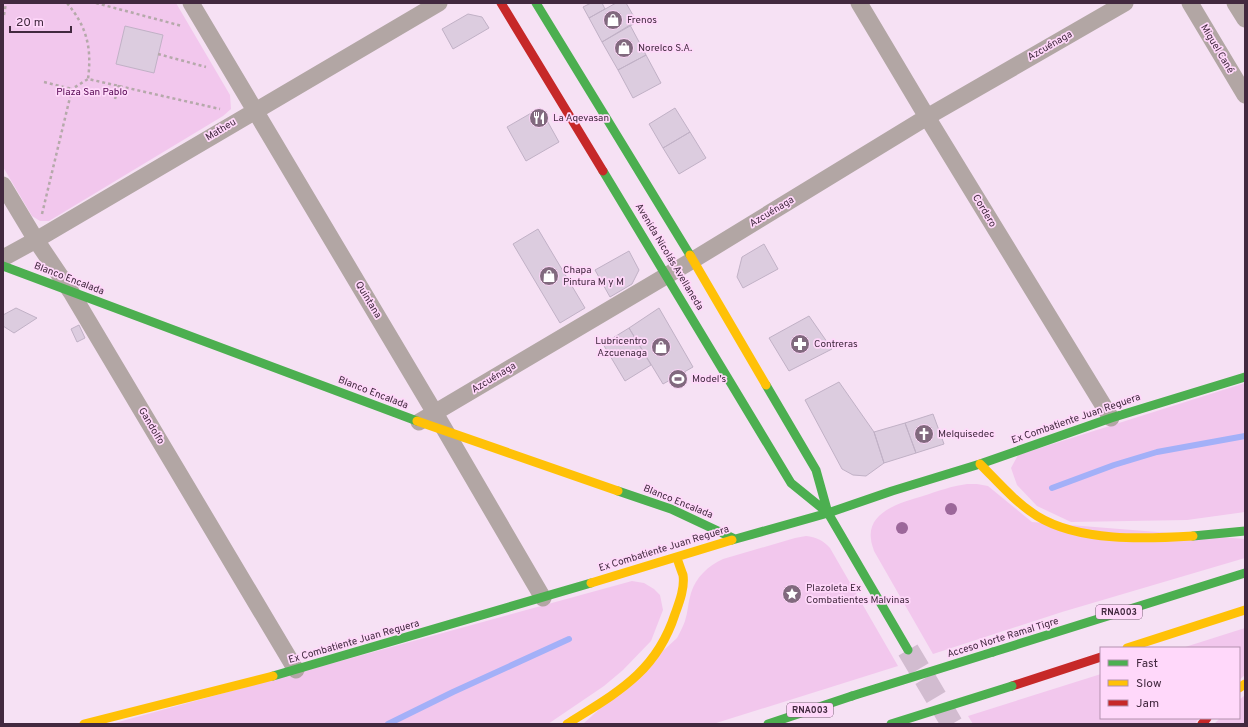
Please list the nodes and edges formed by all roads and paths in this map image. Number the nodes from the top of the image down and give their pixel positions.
1 (6, 3) edge
2 (67, 3) edge
3 (96, 3) edge
4 (191, 3) edge
5 (439, 3) edge
6 (501, 3) edge
7 (536, 3) edge
8 (859, 3) edge
9 (1125, 3) edge
10 (1190, 3) edge
11 (1235, 3) edge
12 (4, 15) dead end
13 (1245, 19) edge
14 (208, 33) junction
15 (158, 54) dead end
16 (233, 74) junction
17 (88, 79) junction
18 (44, 82) dead end
19 (118, 85) junction
20 (72, 89) junction
21 (1245, 94) edge
22 (115, 99) dead end
23 (250, 113) junction
24 (927, 117) junction
25 (3, 185) edge
26 (36, 240) junction
27 (3, 258) edge
28 (693, 260) junction
29 (3, 266) edge
30 (667, 276) junction
31 (71, 292) junction
32 (1245, 377) edge
33 (436, 413) junction
34 (1111, 418) junction
35 (419, 422) junction
36 (446, 432) junction
37 (980, 464) junction
38 (828, 513) junction
39 (1245, 531) edge
40 (734, 539) junction
41 (677, 558) junction
42 (1245, 572) edge
43 (543, 598) junction
44 (1245, 610) edge
45 (1130, 647) edge
46 (908, 650) tunnel mouth
47 (1100, 656) edge
48 (296, 670) junction
49 (84, 724) edge
50 (567, 724) edge
51 (768, 724) edge
52 (891, 724) edge

1 - 12 path
2 - 17 path
3 - 14 path
4 - 14 street, Quintana
5 - 23 street, Matheu
6 - 30 main road, Avenida Nicolás Avellaneda
7 - 28 main road, Avenida Nicolás Avellaneda
8 - 24 street, Cordero
9 - 24 street, Azcuénaga
10 - 21 street, Miguel Cané
11 - 13 street
14 - 16 street, Quintana
15 - 16 path
16 - 23 street, Quintana
17 - 19 path
17 - 20 path
18 - 20 path
19 - 22 path
19 - 23 path
20 - 26 path
23 - 26 street, Matheu
23 - 33 street, Quintana
24 - 28 street, Azcuénaga
24 - 34 street, Cordero
25 - 26 street, Gandolfo
26 - 27 street, Matheu
26 - 31 street, Gandolfo
28 - 30 street, Azcuénaga
28 - 38 main road, Avenida Nicolás Avellaneda
29 - 31 main road, Blanco Encalada
30 - 33 street, Azcuénaga
30 - 38 main road, Avenida Nicolás Avellaneda
31 - 35 main road, Blanco Encalada
31 - 48 street, Gandolfo
32 - 34 main road, Ex Combatiente Juan Reguera
33 - 35 street, Azcuénaga
33 - 36 street, Quintana
34 - 37 main road, Ex Combatiente Juan Reguera
35 - 36 main road, Blanco Encalada
36 - 40 main road, Blanco Encalada
36 - 43 street, Quintana
37 - 38 main road, Ex Combatiente Juan Reguera
37 - 39 main road
38 - 40 main road, Ex Combatiente Juan Reguera
38 - 46 main road, Avenida Nicolás Avellaneda
40 - 41 main road, Ex Combatiente Juan Reguera
41 - 43 main road, Ex Combatiente Juan Reguera
41 - 50 main road
42 - 51 main road, Acceso Norte Ramal Tigre / RNA003, bridge
43 - 48 main road, Ex Combatiente Juan Reguera
44 - 45 main road
47 - 52 main road, bridge
48 - 49 main road, Ex Combatiente Juan Reguera

